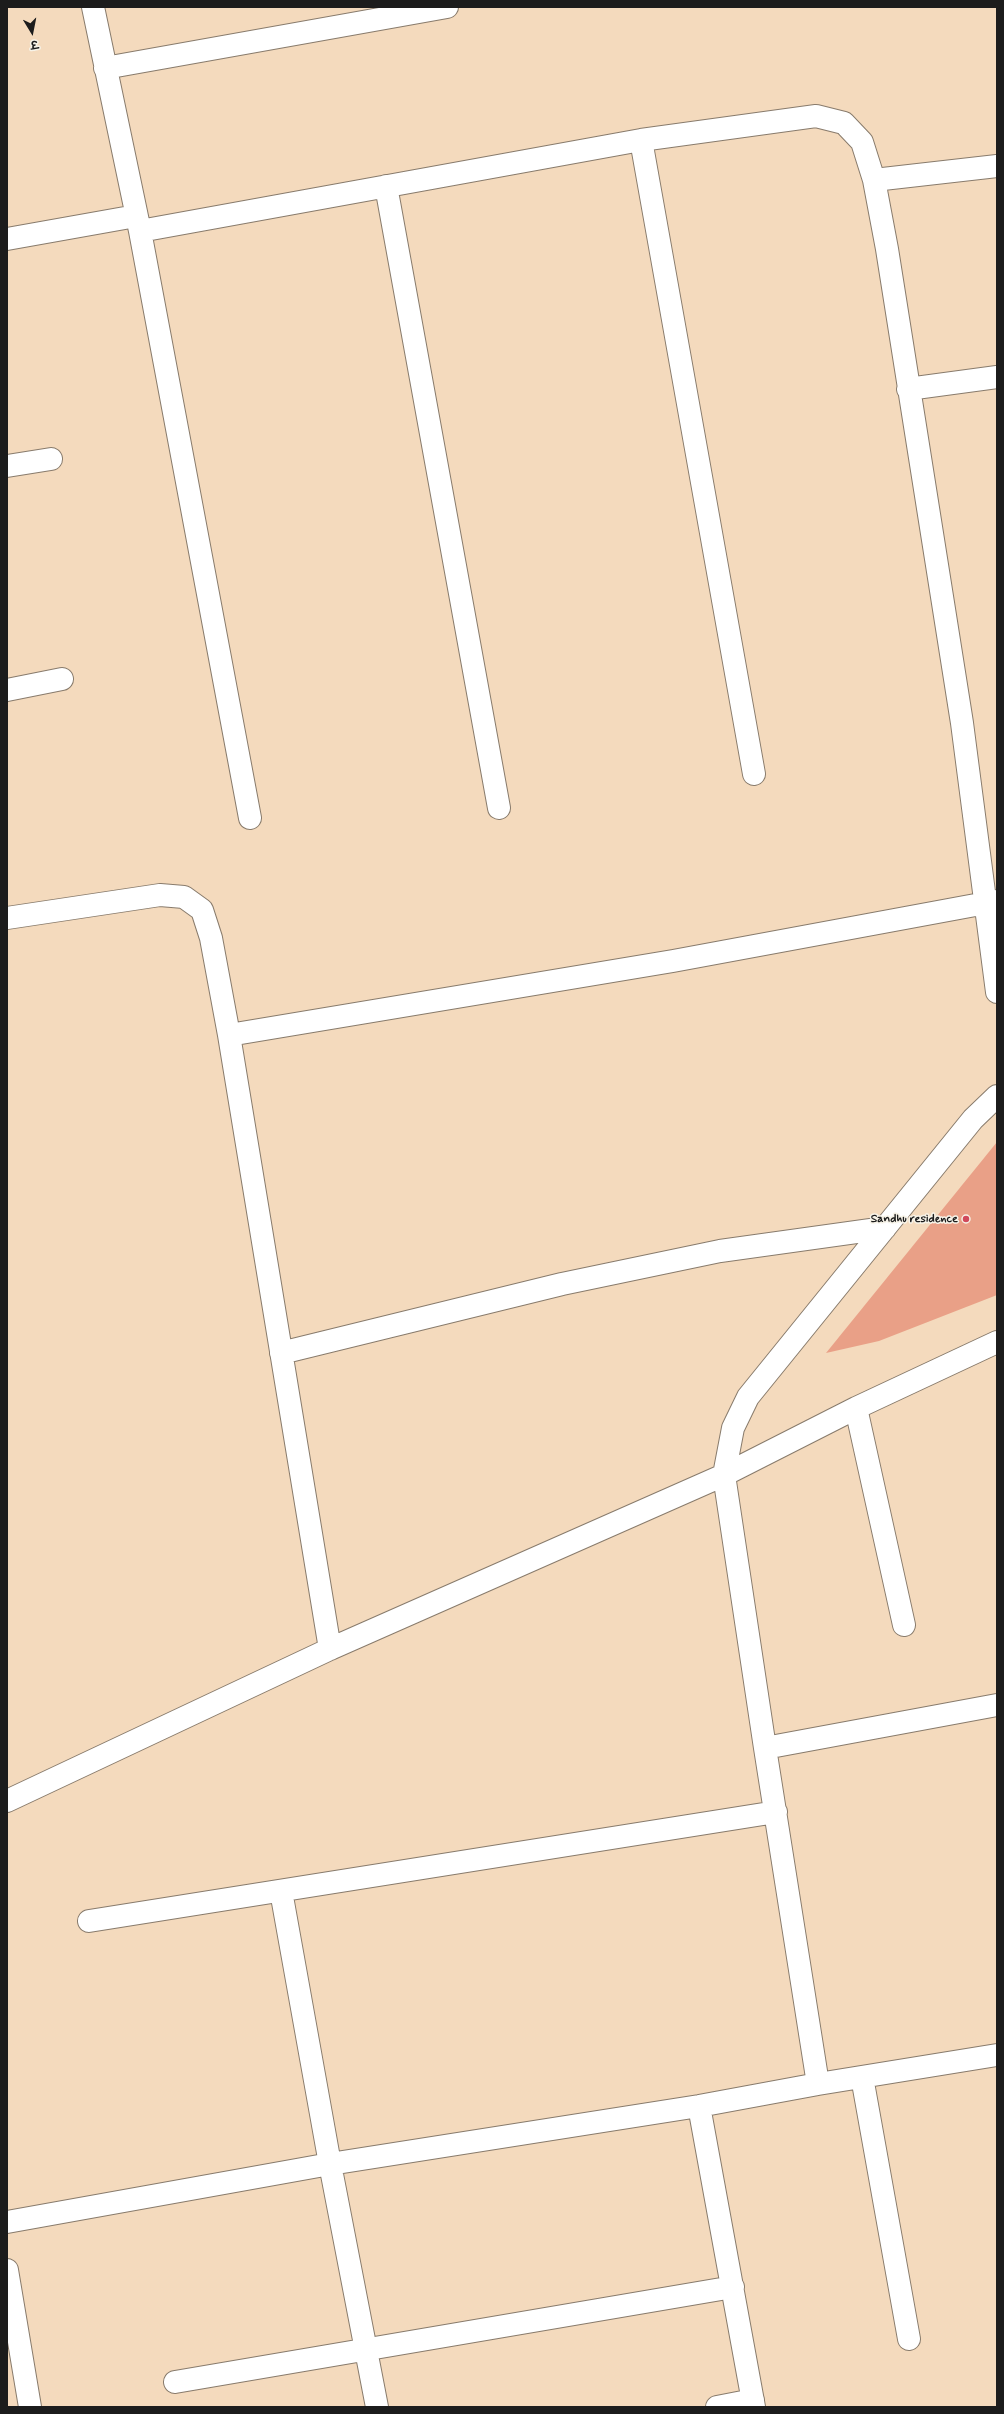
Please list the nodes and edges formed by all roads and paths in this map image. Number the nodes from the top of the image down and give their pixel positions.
1 (93, 7) edge
2 (447, 7) edge
3 (105, 68) junction
4 (641, 140) junction
5 (997, 166) edge
6 (874, 180) junction
7 (386, 186) junction
8 (138, 223) junction
9 (7, 239) edge
10 (997, 377) edge
11 (908, 389) junction
12 (51, 459) dead end
13 (7, 466) edge
14 (62, 679) dead end
15 (7, 690) edge
16 (754, 774) dead end
17 (498, 808) dead end
18 (250, 818) dead end
19 (991, 903) edge
20 (7, 918) edge
21 (997, 992) edge
22 (229, 1035) junction
23 (997, 1096) edge
24 (885, 1228) junction
25 (997, 1342) edge
26 (281, 1353) junction
27 (856, 1408) junction
28 (724, 1476) junction
29 (904, 1625) dead end
30 (330, 1649) junction
31 (997, 1704) edge
32 (765, 1748) junction
33 (7, 1801) edge
34 (776, 1812) junction
35 (281, 1891) junction
36 (89, 1921) dead end
37 (997, 2055) edge
38 (862, 2077) junction
39 (818, 2084) junction
40 (699, 2106) junction
41 (330, 2164) junction
42 (7, 2222) edge
43 (7, 2270) edge
44 (733, 2287) junction
45 (909, 2339) dead end
46 (366, 2350) junction
47 (175, 2382) dead end
48 (754, 2404) edge
49 (30, 2407) edge
50 (377, 2407) edge
51 (717, 2407) edge

1 - 3 street
2 - 3 street
3 - 8 street
4 - 6 street
4 - 7 street
4 - 16 street
5 - 6 street
6 - 11 street
7 - 8 street
7 - 17 street
8 - 9 street
8 - 18 street
10 - 11 street
11 - 19 street
12 - 13 street
14 - 15 street
19 - 21 street
19 - 22 street
20 - 22 street
22 - 26 street
23 - 24 street
24 - 26 street
24 - 28 street
25 - 27 street
26 - 30 street
27 - 28 street
27 - 29 street
28 - 30 street
28 - 32 street
30 - 33 street
31 - 32 street
32 - 34 street
34 - 35 street
34 - 39 street
35 - 36 street
35 - 41 street
37 - 38 street
38 - 39 street
38 - 45 street
39 - 40 street
40 - 41 street
40 - 44 street
41 - 42 street
41 - 46 street
43 - 49 street
44 - 46 street
44 - 48 street
46 - 47 street
46 - 50 street
48 - 51 street

